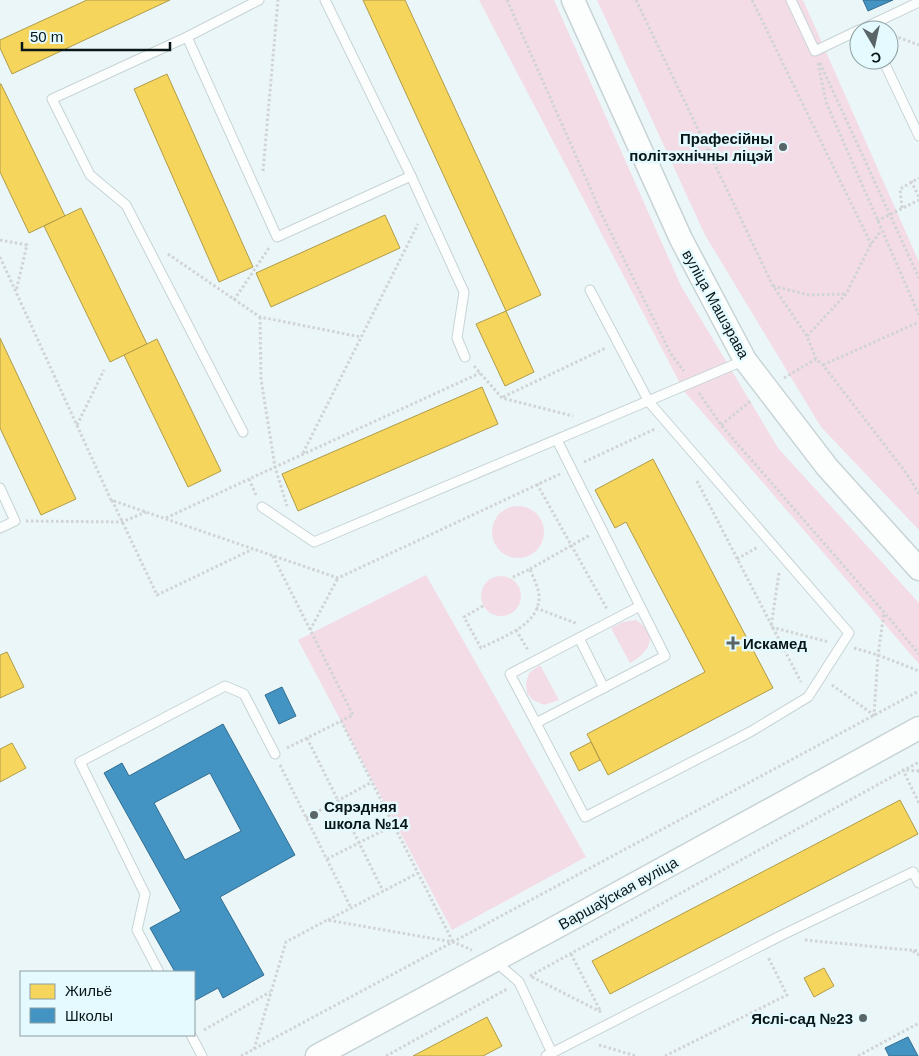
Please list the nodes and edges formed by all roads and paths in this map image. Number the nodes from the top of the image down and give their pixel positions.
1 (260, 0) edge
2 (278, 0) edge
3 (325, 0) edge
4 (507, 0) edge
5 (573, 0) edge
6 (636, 0) edge
7 (752, 0) edge
8 (790, 0) edge
9 (919, 2) edge
10 (882, 20) edge
11 (849, 36) edge
12 (187, 37) junction
13 (899, 38) edge
14 (919, 45) edge
15 (815, 51) junction
16 (888, 70) edge
17 (919, 136) edge
18 (411, 176) junction
19 (919, 178) edge
20 (911, 181) junction
21 (919, 199) edge
22 (261, 202) junction
23 (426, 208) junction
24 (902, 208) junction
25 (890, 214) junction
26 (877, 221) junction
27 (882, 231) junction
28 (141, 236) junction
29 (277, 237) junction
30 (0, 240) edge
31 (870, 244) junction
32 (0, 258) edge
33 (919, 278) edge
34 (773, 286) junction
35 (590, 290) dead end
36 (16, 292) junction
37 (846, 294) junction
38 (234, 300) junction
39 (919, 315) edge
40 (260, 318) junction
41 (919, 322) edge
42 (807, 336) junction
43 (361, 337) junction
44 (618, 342) junction
45 (465, 356) joint
46 (745, 360) junction
47 (823, 366) junction
48 (104, 370) dead end
49 (480, 373) junction
50 (692, 383) junction
51 (502, 398) junction
52 (649, 402) junction
53 (598, 423) junction
54 (668, 423) junction
55 (77, 425) junction
56 (243, 432) dead end
57 (557, 440) junction
58 (302, 455) junction
59 (275, 467) junction
60 (572, 468) junction
61 (694, 474) dead end
62 (249, 479) junction
63 (537, 484) junction
64 (0, 488) edge
65 (919, 494) edge
66 (111, 500) junction
67 (262, 507) joint
68 (146, 512) junction
69 (165, 518) junction
70 (15, 521) junction
71 (122, 522) junction
72 (0, 528) edge
73 (294, 528) junction
74 (602, 529) junction
75 (769, 540) junction
76 (571, 546) junction
77 (253, 549) junction
78 (782, 555) junction
79 (272, 556) junction
80 (737, 559) junction
81 (530, 569) junction
82 (919, 569) edge
83 (338, 578) junction
84 (511, 578) dead end
85 (483, 606) dead end
86 (640, 606) junction
87 (536, 608) junction
88 (884, 612) junction
89 (613, 620) junction
90 (772, 627) junction
91 (310, 630) junction
92 (516, 630) junction
93 (595, 630) junction
94 (579, 638) junction
95 (919, 654) edge
96 (534, 662) junction
97 (821, 678) junction
98 (604, 688) junction
99 (919, 691) edge
100 (808, 697) junction
101 (874, 715) junction
102 (341, 721) junction
103 (536, 723) junction
104 (919, 728) edge
105 (307, 738) junction
106 (275, 754) junction
107 (919, 762) edge
108 (903, 770) junction
109 (919, 771) edge
110 (372, 782) junction
111 (338, 801) junction
112 (919, 803) edge
113 (306, 818) junction
114 (394, 825) junction
115 (359, 843) junction
116 (327, 859) junction
117 (418, 873) junction
118 (919, 883) edge
119 (383, 891) junction
120 (351, 908) junction
121 (327, 920) junction
122 (778, 937) junction
123 (453, 942) junction
124 (762, 945) junction
125 (910, 950) junction
126 (919, 951) edge
127 (571, 954) junction
128 (919, 955) edge
129 (495, 960) junction
130 (158, 971) edge
131 (530, 976) junction
132 (519, 982) junction
133 (271, 992) junction
134 (601, 1012) junction
135 (919, 1023) edge
136 (607, 1024) junction
137 (195, 1034) edge
138 (191, 1036) edge
139 (578, 1040) junction
140 (254, 1050) junction
141 (619, 1051) junction
142 (549, 1054) edge
143 (202, 1056) edge
144 (241, 1056) edge
145 (317, 1056) edge
146 (386, 1056) edge
147 (618, 1056) edge
148 (636, 1056) edge
149 (665, 1056) edge
150 (858, 1056) edge

1 - 12 lane
2 - 22 path
3 - 18 lane
4 - 50 path
5 - 46 street, вуліца Машэрава
6 - 34 path
7 - 31 path
8 - 15 lane
9 - 10 lane
11 - 15 lane
12 - 22 lane
12 - 28 lane
13 - 14 path
15 - 25 path
15 - 26 path
16 - 17 lane
18 - 23 lane
18 - 29 lane
19 - 20 path
20 - 21 path
20 - 24 path
21 - 24 path
22 - 29 lane
23 - 43 path
23 - 45 lane
24 - 25 path
25 - 26 path
25 - 33 path
26 - 27 path
27 - 31 path
27 - 39 path
28 - 38 path
28 - 56 lane
29 - 38 path
30 - 36 path
31 - 37 path
32 - 36 path
34 - 37 path
34 - 42 path
35 - 44 lane
36 - 55 path
37 - 42 path
38 - 40 path
40 - 43 path
40 - 59 path
41 - 47 path
42 - 47 path
43 - 58 path
44 - 51 path
44 - 52 lane
45 - 49 path
46 - 50 lane
46 - 82 street, вуліца Машэрава
47 - 65 path
48 - 55 path
49 - 51 path
49 - 58 path
50 - 52 lane
50 - 88 path
51 - 53 path
52 - 53 lane
52 - 54 lane
53 - 57 lane
54 - 60 path
54 - 75 lane
55 - 66 path
57 - 60 lane
57 - 73 lane
58 - 59 path
59 - 62 path
59 - 73 path
60 - 63 path
60 - 74 lane
61 - 80 path
62 - 67 path
62 - 69 path
63 - 76 path
63 - 83 path
64 - 70 lane
66 - 68 path
66 - 71 path
67 - 73 lane
68 - 69 path
68 - 71 path
69 - 77 path
70 - 71 path
70 - 72 lane
71 - 77 path
74 - 76 path
74 - 86 lane
75 - 78 lane
75 - 80 path
76 - 81 path
76 - 89 path
77 - 79 path
78 - 90 path
78 - 97 lane
79 - 83 path
79 - 91 path
80 - 90 path
81 - 84 path
81 - 87 path
83 - 91 path
85 - 92 path
86 - 89 lane
86 - 98 lane
87 - 92 path
87 - 93 path
88 - 95 path
88 - 101 path
89 - 93 lane
90 - 100 path
91 - 102 path
92 - 96 path
93 - 94 lane
94 - 96 lane
94 - 98 lane
96 - 103 lane
97 - 100 lane
97 - 101 path
98 - 103 lane
99 - 101 path
100 - 103 lane
101 - 123 path
102 - 105 path
102 - 110 path
104 - 129 street, Варшаўская вуліца
105 - 106 path
105 - 111 path
106 - 113 path
106 - 130 lane
107 - 108 path
108 - 109 path
108 - 112 path
108 - 127 path
110 - 111 path
110 - 114 path
111 - 113 path
111 - 115 path
113 - 116 path
114 - 115 path
114 - 117 path
115 - 116 path
115 - 119 path
116 - 120 path
117 - 119 path
117 - 123 path
118 - 122 lane
119 - 120 path
120 - 121 path
121 - 123 path
121 - 133 path
122 - 124 lane
122 - 125 path
123 - 140 path
124 - 136 lane
124 - 149 path
125 - 126 path
125 - 128 path
127 - 131 path
127 - 134 path
129 - 132 lane
129 - 145 street, Варшаўская вуліца
131 - 132 path
131 - 134 path
132 - 142 lane
132 - 146 path
133 - 137 path
133 - 140 path
134 - 136 path
135 - 150 path
136 - 139 lane
138 - 143 lane
139 - 141 path
139 - 142 lane
140 - 144 path
141 - 147 path
141 - 148 path

